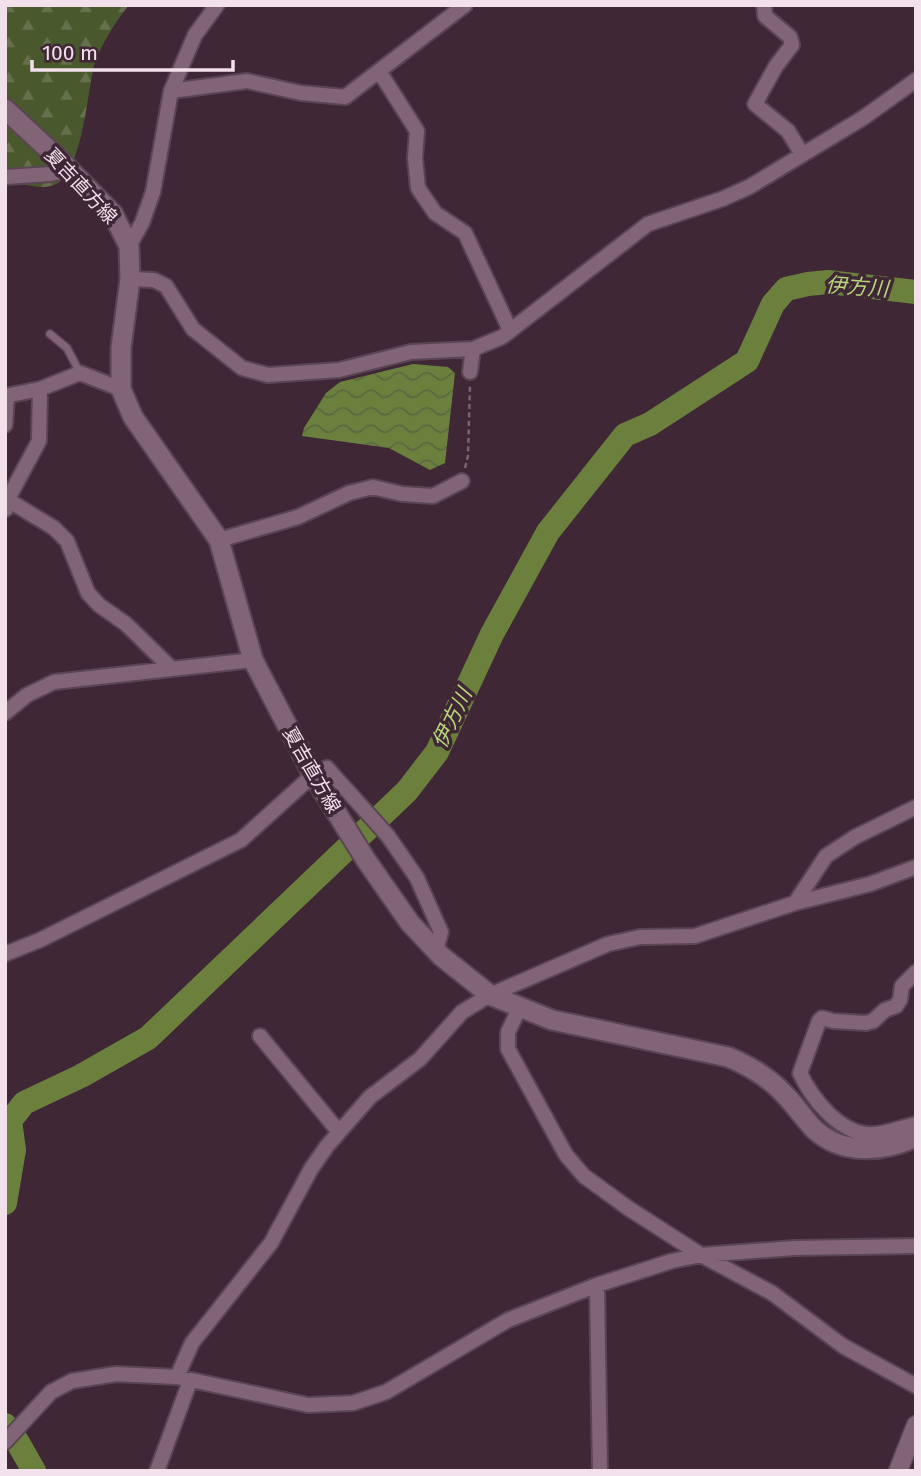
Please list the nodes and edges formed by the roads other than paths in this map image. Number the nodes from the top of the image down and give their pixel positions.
1 (217, 5) edge
2 (465, 5) edge
3 (764, 5) edge
4 (379, 71) junction
5 (916, 80) edge
6 (171, 91) junction
7 (5, 110) edge
8 (802, 154) junction
9 (70, 170) junction
10 (5, 177) edge
11 (129, 246) junction
12 (130, 279) junction
13 (510, 330) junction
14 (50, 334) dead end
15 (473, 349) junction
16 (470, 372) road end
17 (80, 373) junction
18 (40, 388) junction
19 (121, 389) junction
20 (6, 396) edge
21 (5, 425) edge
22 (462, 481) road end
23 (7, 505) edge
24 (219, 540) junction
25 (253, 660) junction
26 (171, 668) junction
27 (5, 713) edge
28 (313, 775) junction
29 (916, 807) edge
30 (916, 867) edge
31 (795, 903) junction
32 (436, 950) junction
33 (5, 954) edge
34 (916, 972) edge
35 (490, 995) junction
36 (520, 1007) junction
37 (260, 1036) dead end
38 (916, 1124) edge
39 (339, 1132) junction
40 (916, 1137) edge
41 (916, 1247) edge
42 (701, 1255) junction
43 (597, 1284) junction
44 (184, 1379) junction
45 (916, 1385) edge
46 (916, 1425) edge
47 (5, 1442) edge
48 (157, 1471) edge
49 (600, 1471) edge
50 (898, 1471) edge

1 - 6 street
2 - 4 street
3 - 8 street
4 - 6 street
4 - 13 street
5 - 8 street
6 - 11 street
7 - 9 main road, 夏吉直方線
8 - 13 street
9 - 10 street
9 - 11 main road, 夏吉直方線
11 - 12 main road, 夏吉直方線
12 - 15 street
12 - 19 main road, 夏吉直方線
13 - 15 street
14 - 17 lane
15 - 16 street
17 - 18 street
17 - 19 street
18 - 20 street
18 - 23 street
19 - 24 main road, 夏吉直方線
20 - 21 street
22 - 24 street
23 - 26 street
24 - 25 main road, 夏吉直方線
25 - 26 street
25 - 28 main road, 夏吉直方線
26 - 27 street
28 - 32 main road, 夏吉直方線
28 - 32 street
28 - 33 street
29 - 31 street
30 - 31 street
31 - 35 street
32 - 35 main road, 夏吉直方線
34 - 38 street
35 - 36 main road, 夏吉直方線
35 - 39 street
36 - 40 main road, 夏吉直方線
36 - 42 street
37 - 39 street
39 - 44 street
41 - 42 street
42 - 43 street
42 - 45 street
43 - 44 street
43 - 49 street
44 - 47 street
44 - 48 street
46 - 50 street

